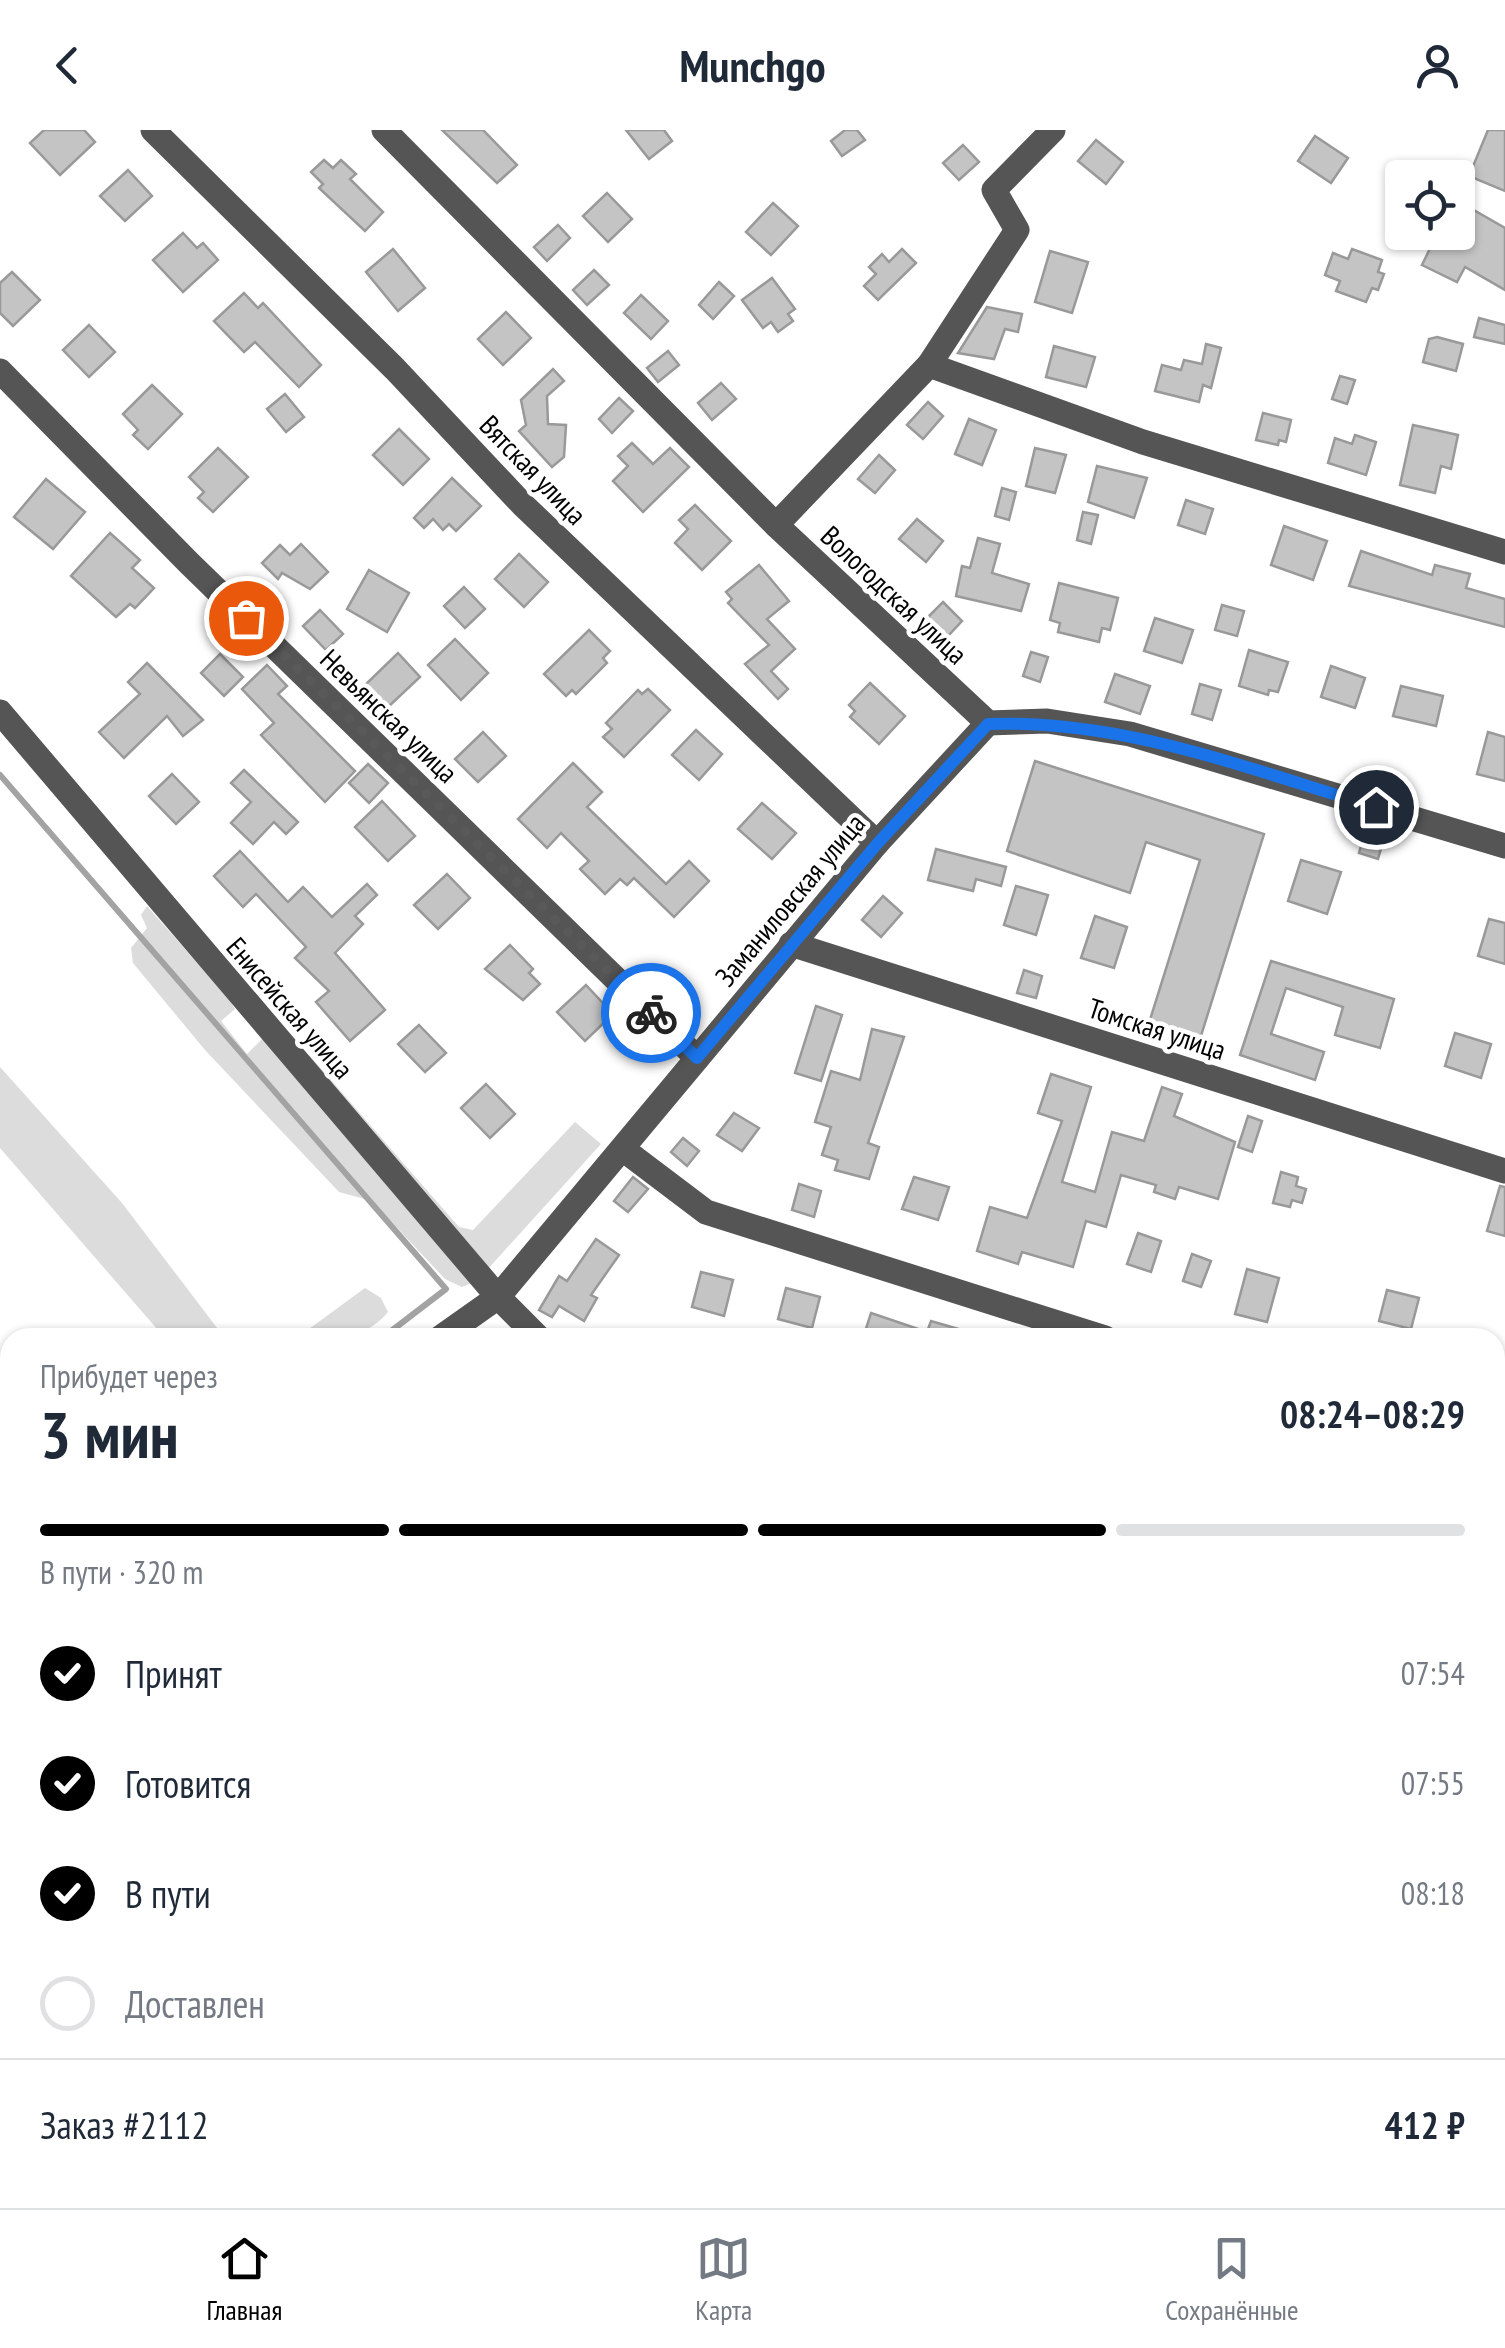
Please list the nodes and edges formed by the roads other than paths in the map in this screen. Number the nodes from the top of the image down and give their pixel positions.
1 (153, 130) edge
2 (384, 130) edge
3 (1054, 130) edge
4 (929, 365) junction
5 (0, 371) edge
6 (776, 525) junction
7 (1505, 552) edge
8 (0, 712) edge
9 (988, 724) junction
10 (877, 844) junction
11 (1505, 846) edge
12 (791, 944) junction
13 (697, 1058) junction
14 (624, 1150) junction
15 (1505, 1171) edge
16 (498, 1297) junction
17 (454, 1328) edge
18 (529, 1328) edge
19 (1074, 1328) edge

1 - 10 street, Вятская улица
2 - 6 street, Вологодская улица
3 - 4 street
4 - 6 street
4 - 7 street
5 - 13 street, Невьянская улица
6 - 9 street, Вологодская улица
8 - 16 street, Енисейская улица
9 - 10 street, Заманиловская улица
9 - 11 street
10 - 12 street, Заманиловская улица
12 - 13 street, Заманиловская улица
12 - 15 street, Томская улица
13 - 14 street, Заманиловская улица
14 - 16 street, Заманиловская улица
14 - 19 street
16 - 17 street, Заманиловская улица
16 - 18 street, Енисейская улица

